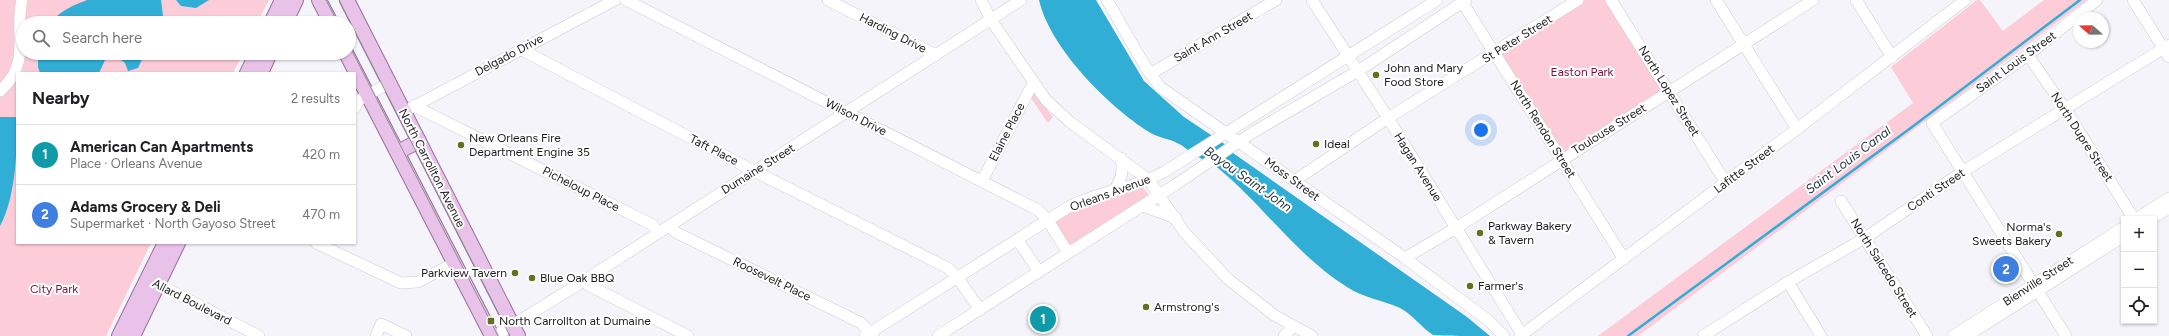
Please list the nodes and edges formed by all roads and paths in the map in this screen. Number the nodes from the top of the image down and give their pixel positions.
1 (22, 0) edge
2 (282, 0) edge
3 (296, 0) edge
4 (319, 0) edge
5 (347, 0) edge
6 (615, 0) edge
7 (626, 0) edge
8 (828, 0) edge
9 (982, 0) edge
10 (1021, 0) edge
11 (1107, 0) edge
12 (1276, 0) edge
13 (1312, 0) edge
14 (1437, 0) edge
15 (1578, 0) edge
16 (1611, 0) edge
17 (1716, 0) edge
18 (1814, 0) edge
19 (1856, 0) edge
20 (1965, 0) edge
21 (2097, 0) edge
22 (2133, 0) edge
23 (1463, 1) edge
24 (21, 16) edge
25 (274, 16) edge
26 (288, 16) edge
27 (327, 16) edge
28 (355, 16) edge
29 (356, 18) edge
30 (991, 20) junction
31 (1744, 44) junction
32 (520, 49) junction
33 (2167, 50) edge
34 (1495, 52) junction
35 (2028, 55) junction
36 (936, 56) junction
37 (1348, 56) junction
38 (1892, 56) junction
39 (19, 60) edge
40 (254, 60) edge
41 (267, 60) edge
42 (350, 60) edge
43 (1358, 71) junction
44 (248, 72) edge
45 (261, 72) edge
46 (1150, 74) junction
47 (389, 83) junction
48 (1033, 83) junction
49 (0, 91) edge
50 (1669, 91) junction
51 (368, 94) junction
52 (356, 106) edge
53 (409, 109) junction
54 (2065, 109) junction
55 (848, 112) junction
56 (1388, 118) junction
57 (1797, 129) junction
58 (1223, 134) junction
59 (418, 141) junction
60 (1235, 144) junction
61 (398, 152) junction
62 (1121, 158) junction
63 (1562, 159) junction
64 (754, 171) junction
65 (1962, 172) junction
66 (1149, 180) junction
67 (1294, 181) junction
68 (982, 182) junction
69 (1726, 183) junction
70 (1114, 192) junction
71 (1160, 195) junction
72 (2169, 198) edge
73 (1841, 200) dead end
74 (1143, 206) junction
75 (2169, 208) edge
76 (2133, 216) edge
77 (2140, 216) edge
78 (2156, 216) edge
79 (1176, 218) junction
80 (1047, 219) junction
81 (670, 225) junction
82 (1456, 228) junction
83 (2121, 229) edge
84 (658, 233) junction
85 (1865, 238) junction
86 (2121, 238) edge
87 (1018, 239) junction
88 (165, 244) edge
89 (177, 244) edge
90 (318, 244) edge
91 (1068, 253) junction
92 (1405, 258) junction
93 (1624, 259) junction
94 (454, 263) junction
95 (1039, 272) junction
96 (958, 277) junction
97 (585, 280) junction
98 (153, 282) junction
99 (1788, 282) junction
100 (2036, 287) junction
101 (980, 310) junction
102 (1293, 327) junction
103 (515, 330) edge
104 (870, 335) edge
105 (119, 336) edge
106 (133, 336) edge
107 (259, 336) edge
108 (376, 336) edge
109 (406, 336) edge
110 (493, 336) edge
111 (688, 336) edge
112 (938, 336) edge
113 (1284, 336) edge
114 (1312, 336) edge
115 (1504, 336) edge
116 (1521, 336) edge
117 (1703, 336) edge
118 (1821, 336) edge
119 (1927, 336) edge
120 (1953, 336) edge
121 (1967, 336) edge
122 (2066, 336) edge

1 - 24 street
2 - 25 main road
3 - 26 main road
4 - 27 main road
5 - 28 main road, North Carrollton Avenue
6 - 32 street, Delgado Drive
7 - 55 street, Wilson Drive
8 - 36 street, Harding Drive
9 - 30 street
10 - 30 street, Dumaine Street
11 - 46 street, Moss Street
12 - 46 street, Saint Ann Street
13 - 37 street, Hagan Avenue
14 - 37 street, Orleans Avenue
15 - 34 street, St Peter Street
16 - 50 street, North Lopez Street
17 - 31 street
18 - 31 street, Toulouse Street
19 - 38 street
20 - 38 street, Lafitte Street
21 - 35 street, Saint Louis Street
22 - 33 street
23 - 34 street, North Rendon Street
23 - 43 street, Orleans Avenue
29 - 47 main road, North Carrollton Avenue
30 - 36 street, Dumaine Street
30 - 48 street
31 - 50 street, Toulouse Street
31 - 57 street
32 - 53 street, Delgado Drive
32 - 64 street, Taft Place
33 - 54 street, Conti Street
34 - 56 street, St Peter Street
34 - 63 street, North Rendon Street
35 - 54 street, North Dupre Street
35 - 65 street, Saint Louis Street
36 - 55 street, Dumaine Street
37 - 43 street, Hagan Avenue
37 - 58 street, Orleans Avenue
38 - 57 street, Lafitte Street
39 - 49 street
40 - 44 main road
41 - 45 main road
42 - 51 main road, North Carrollton Avenue
43 - 56 street, Hagan Avenue
43 - 60 street, Orleans Avenue
46 - 58 street, Moss Street
47 - 51 street
47 - 53 main road, North Carrollton Avenue
48 - 62 street
48 - 68 street, Elaine Place
50 - 63 street, Toulouse Street
50 - 69 street, North Lopez Street
51 - 52 street
51 - 61 main road, North Carrollton Avenue
53 - 59 main road, North Carrollton Avenue
53 - 84 street, Picheloup Place
54 - 65 street, Conti Street
54 - 76 street, North Dupre Street
55 - 64 street, Dumaine Street
55 - 68 street, Wilson Drive
56 - 67 street, St Peter Street
56 - 82 street, Hagan Avenue
57 - 69 street, Lafitte Street
58 - 60 street, Moss Street
58 - 66 street, Orleans Avenue
59 - 61 main road
59 - 103 main road, North Carrollton Avenue
60 - 67 street, Moss Street
60 - 71 street, Orleans Avenue
61 - 94 main road, North Carrollton Avenue
62 - 66 street
62 - 70 street
63 - 82 street, Toulouse Street
63 - 93 street, North Rendon Street
64 - 81 street, Dumaine Street
64 - 96 street, Taft Place
65 - 85 street, Conti Street
65 - 100 street
66 - 70 street, Orleans Avenue
66 - 71 street
67 - 92 street, Moss Street
68 - 80 street, Wilson Drive
69 - 93 street, Lafitte Street
70 - 80 street, Orleans Avenue
71 - 74 street, Orleans Avenue
71 - 79 street
72 - 77 street
73 - 85 street, North Salcedo Street
74 - 79 street
74 - 91 street, Orleans Avenue
75 - 78 street
79 - 102 street
80 - 87 street, Orleans Avenue
80 - 91 street, Wilson Drive
81 - 84 street, Dumaine Street
81 - 104 street, Roosevelt Place
82 - 92 street, Toulouse Street
82 - 116 street, Hagan Avenue
83 - 100 street, Bienville Street
84 - 97 street, Dumaine Street
85 - 99 street, Conti Street
85 - 119 street, North Salcedo Street
86 - 100 street, Bienville Street
87 - 95 street
87 - 96 street, Orleans Avenue
88 - 98 main road
89 - 98 main road
90 - 94 street
91 - 95 street, Orleans Avenue
92 - 115 street, Moss Street
93 - 116 street, Lafitte Street
94 - 110 main road, North Carrollton Avenue
95 - 101 street, Orleans Avenue
96 - 101 street, Taft Place
96 - 104 street, Orleans Avenue
97 - 103 street, Dumaine Street
97 - 111 street
98 - 105 main road
98 - 106 main road
98 - 107 street, Allard Boulevard
99 - 117 street, Conti Street
99 - 118 street
100 - 120 street, Bienville Street
100 - 121 street, Bienville Street
100 - 122 street
101 - 112 street, Orleans Avenue
102 - 113 street
102 - 114 street
103 - 110 street, Dumaine Street
108 - 109 street

